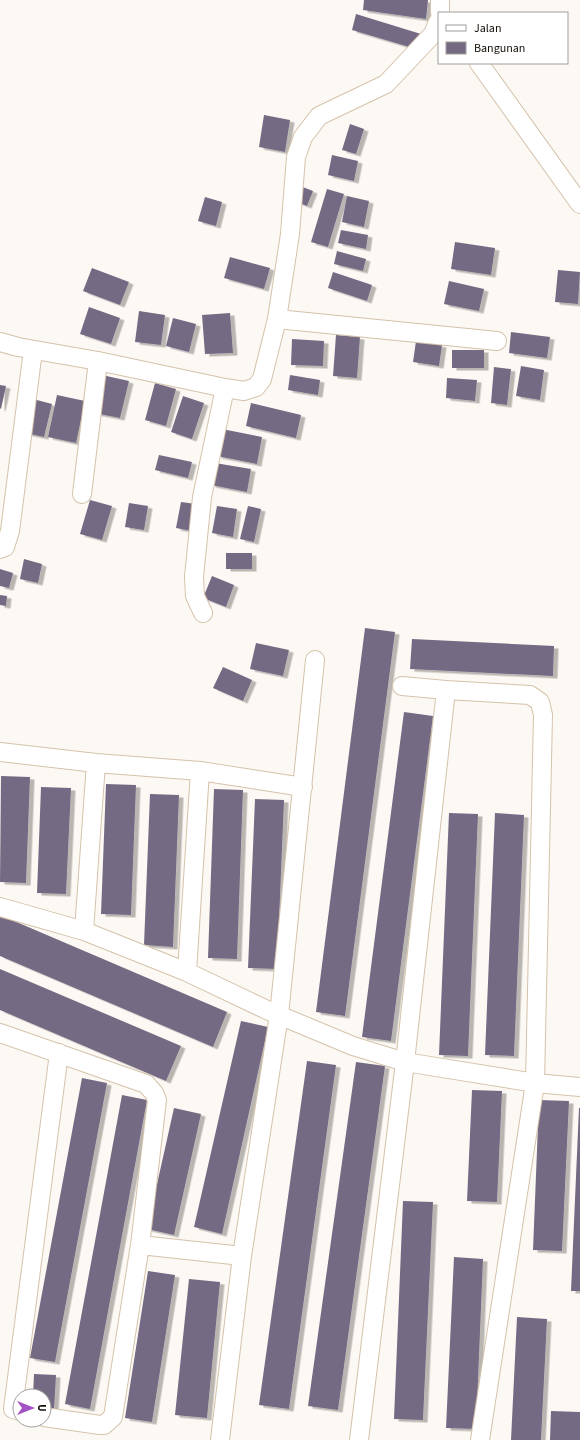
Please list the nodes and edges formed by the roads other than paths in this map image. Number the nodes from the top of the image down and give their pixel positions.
1 (440, 0) edge
2 (439, 12) edge
3 (438, 22) edge
4 (480, 64) edge
5 (580, 204) edge
6 (277, 319) junction
7 (497, 341) dead end
8 (0, 342) edge
9 (33, 350) junction
10 (98, 361) junction
11 (225, 388) junction
12 (82, 494) dead end
13 (0, 549) edge
14 (203, 613) dead end
15 (315, 660) dead end
16 (402, 686) dead end
17 (446, 690) junction
18 (0, 752) edge
19 (96, 763) junction
20 (200, 771) junction
21 (303, 787) junction
22 (0, 907) edge
23 (84, 931) junction
24 (187, 972) junction
25 (279, 1015) junction
26 (0, 1033) edge
27 (59, 1053) junction
28 (405, 1062) junction
29 (535, 1083) junction
30 (580, 1087) edge
31 (140, 1245) junction
32 (242, 1256) junction
33 (16, 1388) edge
34 (52, 1418) edge
35 (220, 1440) edge
36 (359, 1440) edge
37 (480, 1440) edge

1 - 2 street
3 - 6 street
4 - 5 street
6 - 7 street
6 - 11 street
8 - 9 street
9 - 10 street
9 - 13 street
10 - 11 street
10 - 12 street
11 - 14 street
15 - 21 street
16 - 17 street
17 - 28 street
17 - 29 street
18 - 19 street
19 - 20 street
19 - 23 street
20 - 21 street
20 - 24 street
21 - 25 street
22 - 23 street
23 - 24 street
24 - 25 street
25 - 28 street
25 - 32 street
26 - 27 street
27 - 31 street
27 - 33 street
28 - 29 street
28 - 36 street
29 - 30 street
29 - 37 street
31 - 32 street
31 - 34 street
32 - 35 street

